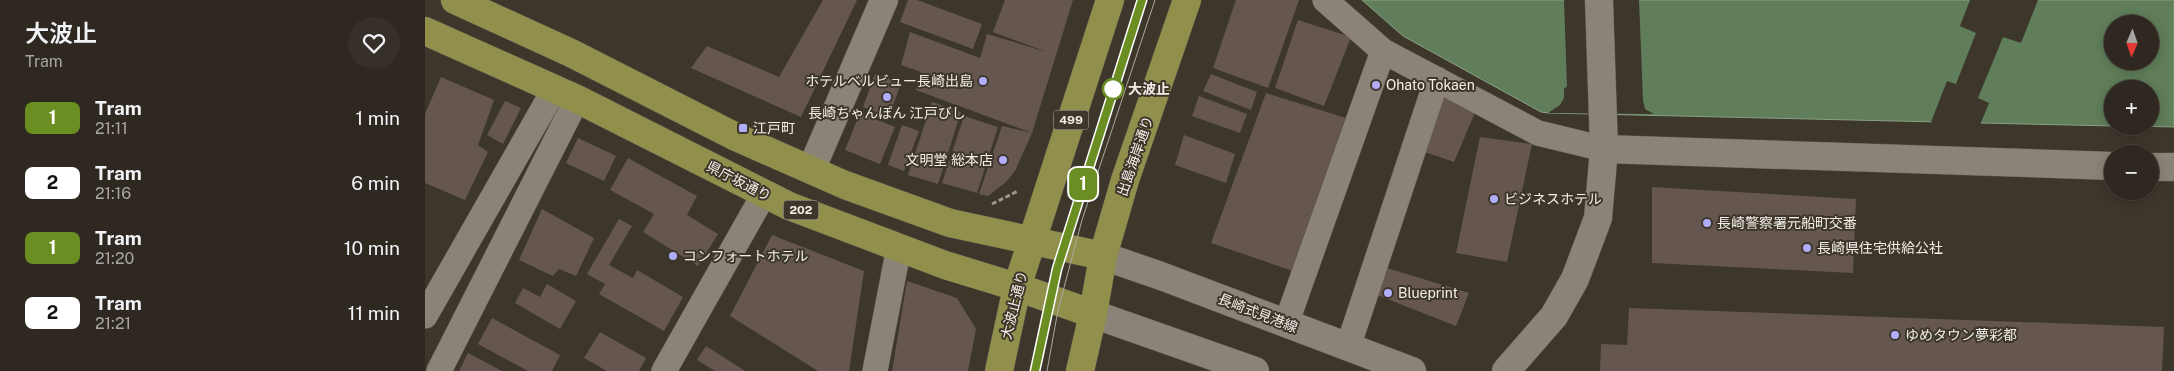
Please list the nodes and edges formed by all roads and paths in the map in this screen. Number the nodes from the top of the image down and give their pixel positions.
1 (455, 0) edge
2 (883, 0) edge
3 (1110, 0) edge
4 (1187, 0) edge
5 (1325, 0) edge
6 (1599, 0) edge
7 (425, 31) edge
8 (1383, 51) junction
9 (1437, 79) junction
10 (566, 94) junction
11 (1604, 149) junction
12 (2104, 166) edge
13 (2159, 167) edge
14 (2174, 167) edge
15 (811, 170) junction
16 (764, 194) junction
17 (1032, 240) junction
18 (899, 248) junction
19 (1103, 256) junction
20 (1017, 287) junction
21 (1093, 314) junction
22 (425, 316) edge
23 (1286, 324) junction
24 (1348, 347) junction
25 (672, 368) edge
26 (1241, 369) edge
27 (439, 371) edge
28 (875, 371) edge
29 (999, 371) edge
30 (1080, 371) edge
31 (1413, 371) edge
32 (1506, 371) edge

1 - 15 highway
2 - 15 street
3 - 17 highway, 499
4 - 19 highway, 出島海岸通り
5 - 8 street
6 - 11 street
7 - 10 highway, 県庁坂通り / 202
8 - 9 street
8 - 23 street
9 - 11 street
9 - 24 street
10 - 16 highway, 県庁坂通り / 202
10 - 22 street
10 - 27 street
11 - 12 street
11 - 32 street
13 - 14 street
15 - 17 highway
16 - 18 highway, 県庁坂通り / 202
16 - 25 street
17 - 19 highway
17 - 20 highway, 大波止通り
18 - 20 highway, 県庁坂通り / 202
18 - 28 street
19 - 21 highway
19 - 23 street, 長崎式見港線
20 - 21 highway, 県庁坂通り / 202
20 - 29 highway, 大波止通り
21 - 26 street
21 - 30 highway
23 - 24 street, 長崎式見港線
24 - 31 street, 長崎式見港線

